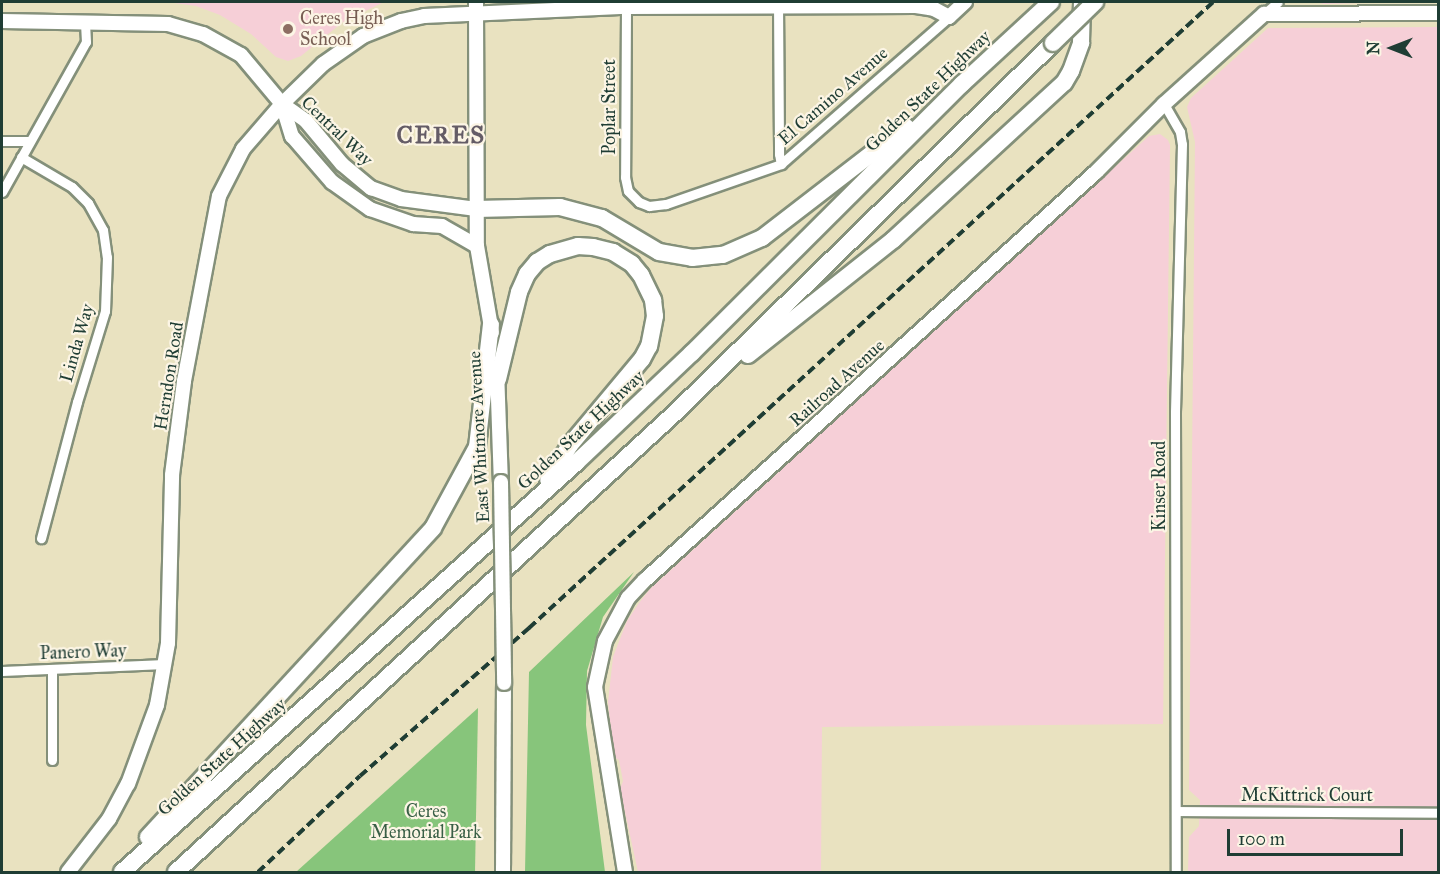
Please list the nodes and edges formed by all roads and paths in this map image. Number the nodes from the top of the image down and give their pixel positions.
1 (965, 2) edge
2 (1051, 2) edge
3 (1082, 2) edge
4 (1095, 2) edge
5 (1278, 2) edge
6 (778, 4) edge
7 (476, 7) edge
8 (626, 7) junction
9 (1438, 13) edge
10 (1264, 14) junction
11 (949, 17) junction
12 (2, 21) edge
13 (85, 21) junction
14 (962, 84) junction
15 (282, 104) junction
16 (1164, 104) junction
17 (2, 141) edge
18 (29, 141) junction
19 (21, 157) junction
20 (781, 164) junction
21 (2, 192) edge
22 (639, 202) joint
23 (476, 209) junction
24 (477, 246) junction
25 (491, 325) junction
26 (498, 380) junction
27 (677, 411) junction
28 (536, 499) junction
29 (41, 538) dead end
30 (165, 664) junction
31 (52, 669) junction
32 (2, 671) edge
33 (52, 760) dead end
34 (1176, 811) junction
35 (1438, 813) edge
36 (68, 873) edge
37 (115, 873) edge
38 (122, 873) edge
39 (176, 873) edge
40 (503, 873) edge
41 (625, 873) edge
42 (1176, 873) edge

1 - 11 street, El Camino Avenue
2 - 14 highway, Golden State Highway
3 - 27 highway
4 - 27 highway, bridge
5 - 10 street, Railroad Avenue
6 - 8 street, Herndon Road
6 - 11 street, Herndon Road
6 - 20 street
7 - 8 street, Herndon Road
7 - 15 street, Herndon Road
7 - 23 street, East Whitmore Avenue
8 - 22 street, Poplar Street
9 - 10 street
10 - 16 street, Railroad Avenue
11 - 20 street, El Camino Avenue
12 - 13 street
13 - 15 street
13 - 18 street
14 - 23 highway
14 - 28 highway, Golden State Highway
15 - 23 street, Central Way
15 - 24 street, Central Way
15 - 30 street, Herndon Road
16 - 34 street, Kinser Road
16 - 41 street, Railroad Avenue
17 - 18 street
18 - 19 street
19 - 21 street
19 - 29 street, Linda Way
20 - 22 street, El Camino Avenue
23 - 24 street, East Whitmore Avenue
24 - 25 street, East Whitmore Avenue
25 - 26 street, East Whitmore Avenue
25 - 37 highway
26 - 28 highway
26 - 40 street, East Whitmore Avenue, bridge
27 - 39 highway
28 - 38 highway, Golden State Highway
30 - 31 street, Panero Way
30 - 36 street, Herndon Road
31 - 32 street, Panero Way
31 - 33 street
34 - 35 street, McKittrick Court
34 - 42 street, Kinser Road

